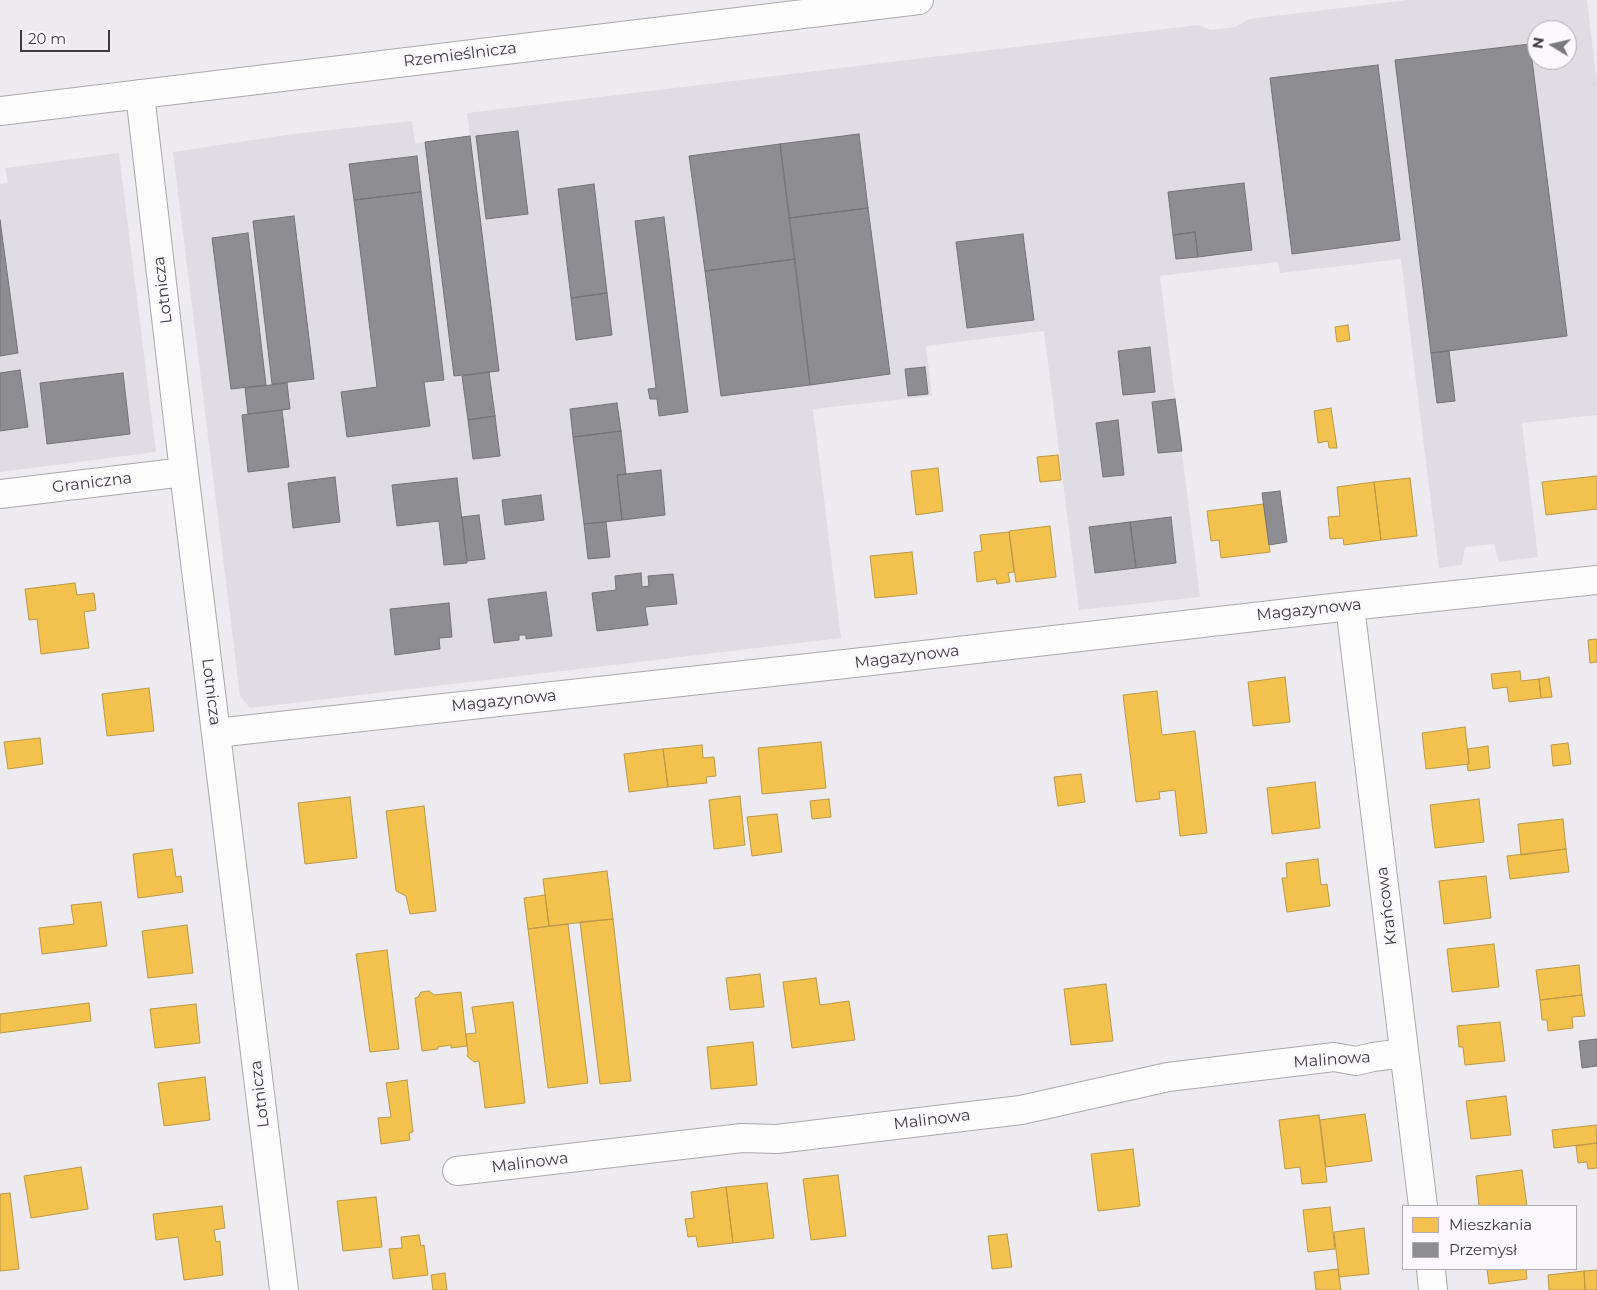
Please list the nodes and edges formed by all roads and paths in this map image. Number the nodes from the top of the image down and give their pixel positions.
1 (919, 0) edge
2 (140, 94) junction
3 (0, 111) edge
4 (184, 472) junction
5 (0, 494) edge
6 (1597, 580) edge
7 (1350, 606) junction
8 (216, 733) junction
9 (1404, 1053) junction
10 (457, 1172) dead end
11 (1423, 1205) edge
12 (1430, 1270) edge
13 (284, 1290) edge
14 (1433, 1290) edge

1 - 2 street, Rzemieślnicza
2 - 3 street, Rzemieślnicza
2 - 4 street, Lotnicza
4 - 5 street, Graniczna
4 - 8 street, Lotnicza
6 - 7 street, Magazynowa
7 - 8 street, Magazynowa
7 - 9 street, Krańcowa
8 - 13 street, Lotnicza
9 - 10 street, Malinowa
9 - 11 street, Krańcowa
12 - 14 street

